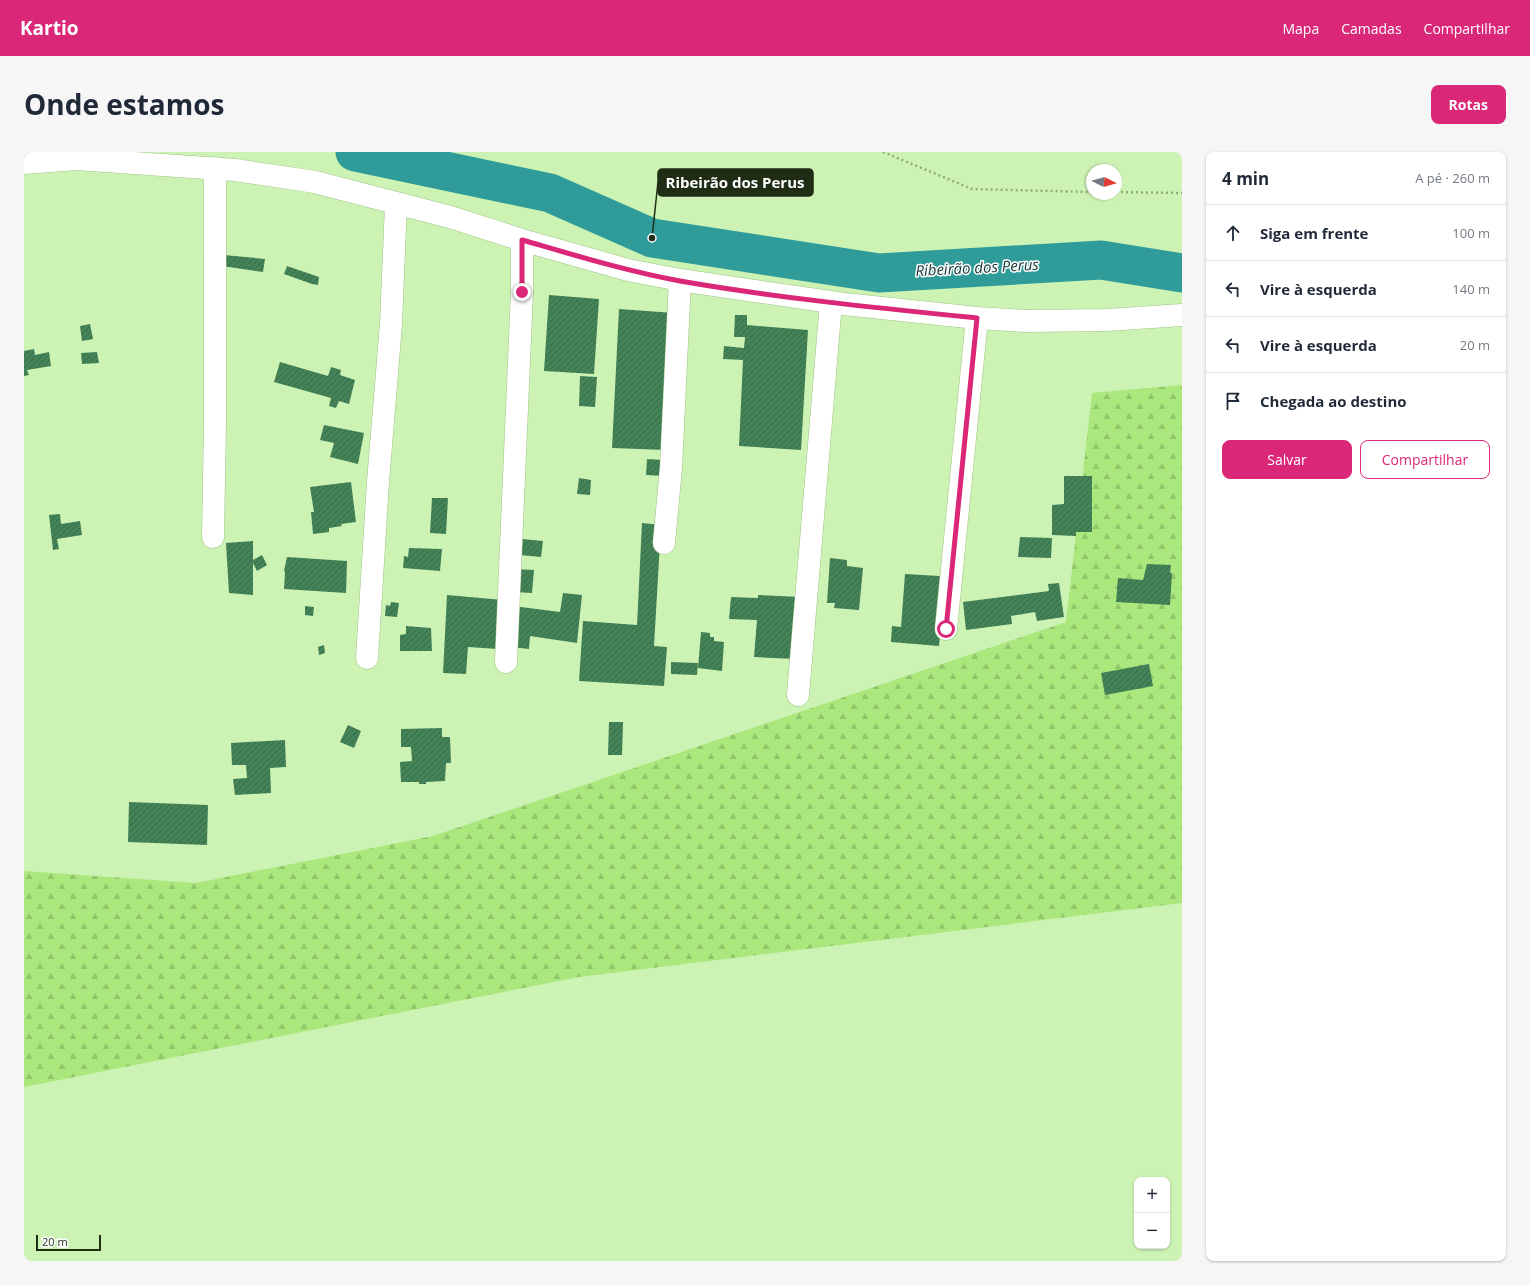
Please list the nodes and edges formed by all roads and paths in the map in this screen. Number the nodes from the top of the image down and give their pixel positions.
1 (883, 152) edge
2 (24, 164) edge
3 (215, 168) junction
4 (1086, 192) edge
5 (1122, 192) edge
6 (1182, 193) edge
7 (396, 204) junction
8 (522, 240) junction
9 (680, 280) junction
10 (831, 302) junction
11 (1182, 315) edge
12 (977, 318) junction
13 (213, 537) dead end
14 (664, 543) dead end
15 (946, 629) dead end
16 (367, 658) dead end
17 (506, 662) dead end
18 (798, 695) dead end

1 - 4 path
2 - 3 street
3 - 7 street
3 - 13 street
5 - 6 path
7 - 8 street
7 - 16 street
8 - 9 street
8 - 17 street
9 - 10 street
9 - 14 street
10 - 12 street
10 - 18 street
11 - 12 street
12 - 15 street

